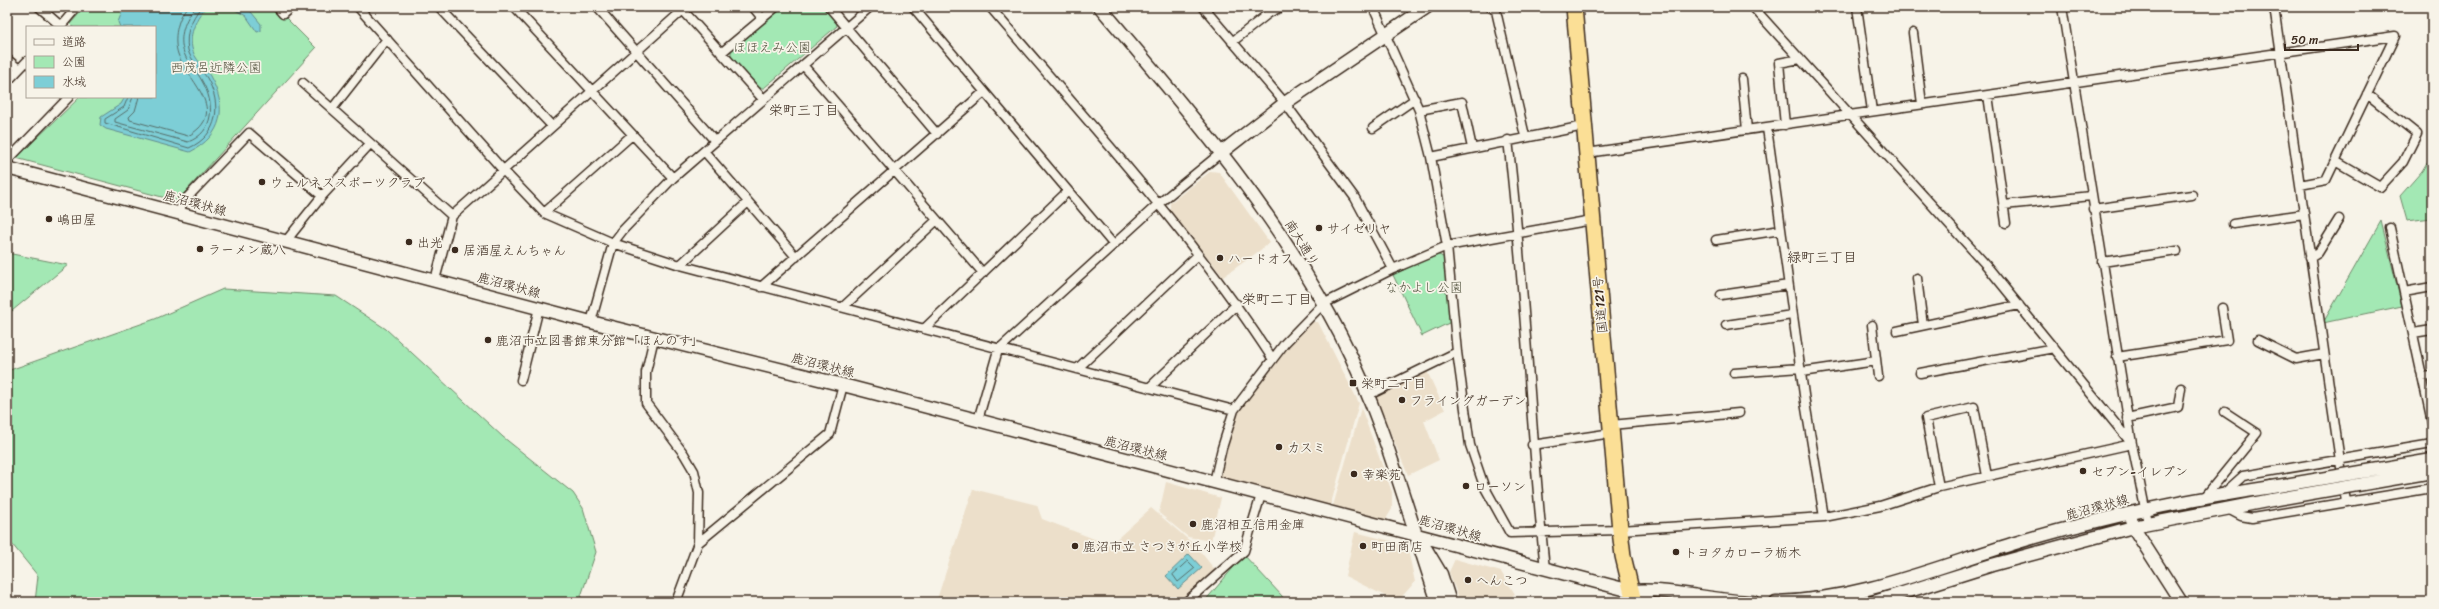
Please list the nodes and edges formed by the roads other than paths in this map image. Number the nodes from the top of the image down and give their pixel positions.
1 (39, 7) edge
2 (77, 7) edge
3 (277, 7) edge
4 (291, 7) edge
5 (358, 7) edge
6 (439, 7) edge
7 (597, 7) edge
8 (753, 7) edge
9 (776, 7) edge
10 (829, 7) edge
11 (870, 7) edge
12 (913, 7) edge
13 (990, 7) edge
14 (1100, 7) edge
15 (1203, 7) edge
16 (1281, 7) edge
17 (1373, 7) edge
18 (1427, 7) edge
19 (1490, 7) edge
20 (1574, 7) edge
21 (1753, 7) edge
22 (1857, 7) edge
23 (2062, 7) edge
24 (2274, 7) edge
25 (516, 8) edge
26 (681, 9) edge
27 (762, 18) junction
28 (60, 26) edge
29 (62, 26) edge
30 (846, 28) junction
31 (1913, 32) dead end
32 (1387, 36) junction
33 (387, 39) junction
34 (1232, 42) junction
35 (637, 51) junction
36 (2281, 52) junction
37 (721, 53) junction
38 (7, 59) edge
39 (1800, 59) junction
40 (26, 62) edge
41 (803, 65) junction
42 (19, 69) junction
43 (1742, 79) dead end
44 (7, 82) edge
45 (302, 83) dead end
46 (2073, 83) junction
47 (592, 92) junction
48 (984, 92) junction
49 (2367, 94) junction
50 (1988, 95) junction
51 (68, 98) edge
52 (1415, 99) junction
53 (763, 100) junction
54 (1285, 103) junction
55 (1922, 104) junction
56 (332, 109) junction
57 (1419, 110) junction
58 (1872, 111) junction
59 (1849, 114) junction
60 (1785, 125) junction
61 (552, 126) junction
62 (1584, 126) junction
63 (1373, 128) dead end
64 (1767, 128) junction
65 (1747, 130) junction
66 (937, 134) junction
67 (632, 135) junction
68 (1525, 136) junction
69 (1508, 140) junction
70 (715, 141) junction
71 (370, 144) junction
72 (1472, 148) junction
73 (704, 151) junction
74 (1222, 152) junction
75 (1587, 153) junction
76 (1431, 157) junction
77 (7, 161) edge
78 (2335, 161) junction
79 (7, 168) edge
80 (503, 170) junction
81 (894, 171) junction
82 (673, 178) junction
83 (2300, 185) junction
84 (1068, 192) junction
85 (2192, 195) dead end
86 (322, 196) junction
87 (2091, 196) junction
88 (748, 202) junction
89 (1157, 205) junction
90 (2004, 205) junction
91 (2093, 209) junction
92 (180, 213) junction
93 (544, 213) junction
94 (2304, 214) junction
95 (452, 216) junction
96 (2339, 219) dead end
97 (937, 220) junction
98 (1592, 220) junction
99 (2006, 223) dead end
100 (2233, 224) dead end
101 (2390, 228) dead end
102 (1781, 230) junction
103 (1519, 233) junction
104 (1716, 240) dead end
105 (286, 241) junction
106 (613, 243) junction
107 (1113, 244) junction
108 (1447, 246) junction
109 (2177, 251) dead end
110 (1197, 256) junction
111 (796, 257) junction
112 (2310, 258) junction
113 (2102, 262) junction
114 (680, 265) junction
115 (1393, 269) junction
116 (983, 273) junction
117 (1917, 278) dead end
118 (435, 280) junction
119 (1788, 285) junction
120 (761, 287) junction
121 (2432, 287) edge
122 (2404, 292) junction
123 (1721, 295) dead end
124 (1237, 304) junction
125 (1323, 304) junction
126 (2019, 305) junction
127 (843, 307) junction
128 (539, 308) junction
129 (2222, 308) dead end
130 (1792, 315) junction
131 (591, 322) junction
132 (1726, 325) dead end
133 (1923, 325) junction
134 (1872, 326) dead end
135 (924, 329) junction
136 (2432, 330) edge
137 (1897, 331) dead end
138 (2413, 333) junction
139 (654, 338) junction
140 (2258, 340) dead end
141 (2054, 348) junction
142 (998, 350) junction
143 (1457, 352) junction
144 (2324, 354) junction
145 (2117, 357) junction
146 (1272, 358) junction
147 (1876, 361) junction
148 (1077, 369) junction
149 (1800, 370) junction
150 (1734, 373) dead end
151 (1920, 373) dead end
152 (1878, 376) dead end
153 (2432, 376) edge
154 (2422, 377) junction
155 (521, 380) dead end
156 (843, 385) junction
157 (1149, 388) junction
158 (2182, 388) dead end
159 (1367, 396) junction
160 (1234, 410) junction
161 (2225, 412) dead end
162 (1739, 413) dead end
163 (2127, 418) junction
164 (978, 420) junction
165 (2432, 422) edge
166 (1611, 429) junction
167 (2132, 444) junction
168 (2432, 444) edge
169 (1532, 445) junction
170 (2339, 459) junction
171 (2432, 460) edge
172 (2432, 472) edge
173 (1987, 476) junction
174 (1214, 482) junction
175 (1939, 487) junction
176 (2432, 488) edge
177 (2222, 494) junction
178 (1261, 495) junction
179 (2204, 498) junction
180 (2346, 502) junction
181 (2145, 508) junction
182 (2225, 508) junction
183 (2130, 512) junction
184 (1824, 517) junction
185 (2148, 523) junction
186 (2133, 527) junction
187 (1620, 530) junction
188 (1541, 531) junction
189 (1416, 533) junction
190 (698, 544) junction
191 (1545, 569) junction
192 (1633, 596) edge
193 (676, 602) edge
194 (1186, 602) edge
195 (1438, 602) edge
196 (1450, 602) edge
197 (1649, 602) edge
198 (1753, 602) edge
199 (1776, 602) edge
200 (1874, 602) edge
201 (2181, 602) edge

1 - 28 street
2 - 29 street
3 - 4 street
5 - 33 street
6 - 61 street
7 - 35 street
8 - 27 street
9 - 27 street
10 - 30 street
11 - 30 street
12 - 48 street
13 - 89 street
14 - 74 main road, 南大通り
15 - 34 street
16 - 34 street
17 - 32 street
18 - 32 main road
19 - 68 street
20 - 62 highway, 国道121号
21 - 39 street
22 - 58 street
23 - 46 street
24 - 36 street
25 - 47 street
26 - 35 street
26 - 37 street
27 - 37 street
30 - 41 street
30 - 66 street
31 - 55 street
32 - 52 street
32 - 54 main road
33 - 56 street
33 - 80 street
34 - 54 street
35 - 47 street
35 - 70 street
36 - 46 street
36 - 49 street
36 - 83 street
37 - 53 street
38 - 42 street
39 - 59 street
39 - 60 street
40 - 42 street
41 - 53 street
41 - 81 street
42 - 44 street
43 - 65 street
45 - 56 street
46 - 50 street
46 - 87 street
47 - 61 street
47 - 67 street
48 - 66 street
48 - 84 street
49 - 78 street
49 - 78 street
50 - 55 street
50 - 90 street
51 - 77 street
52 - 57 street
52 - 63 street
53 - 70 street
54 - 74 main road
54 - 115 street
55 - 58 street
56 - 71 street
57 - 72 street
57 - 76 street
58 - 59 street
59 - 60 street
59 - 126 street
60 - 64 street
61 - 80 street
62 - 68 street
62 - 75 highway, 国道121号
64 - 65 street
64 - 102 street
65 - 75 street
66 - 81 street
67 - 82 street
67 - 93 street
68 - 69 street
69 - 72 street
69 - 103 street
70 - 73 street
71 - 86 street
71 - 95 street
72 - 76 street
73 - 82 street
73 - 88 street
74 - 89 street
74 - 125 main road, 南大通り
75 - 98 highway, 国道121号
76 - 108 street
78 - 83 street
79 - 92 main road, 鹿沼環状線
80 - 93 street
80 - 95 street
81 - 97 street
81 - 111 street
82 - 106 street
83 - 94 street
84 - 107 street
84 - 116 street
85 - 91 street
86 - 92 street
86 - 105 street
87 - 90 street
87 - 91 street
88 - 111 street
88 - 114 street
89 - 107 street
89 - 110 street
90 - 99 street
91 - 113 street
92 - 105 main road, 鹿沼環状線
93 - 106 street
94 - 100 street
94 - 112 street
95 - 118 street
96 - 112 street
97 - 116 street
97 - 127 street
98 - 103 street
98 - 166 highway, 国道121号
101 - 122 street
102 - 104 street
102 - 119 street
103 - 108 street
103 - 169 street
105 - 118 main road, 鹿沼環状線
106 - 114 street
106 - 131 street
107 - 142 street
108 - 115 street
108 - 143 street
109 - 113 street
110 - 124 street
110 - 148 street
111 - 120 street
112 - 144 street
113 - 145 street
114 - 120 street
115 - 125 street
116 - 135 street
117 - 133 street
118 - 128 main road, 鹿沼環状線
119 - 123 street
119 - 130 street
120 - 127 street
121 - 122 street
122 - 138 street
124 - 146 street
124 - 157 street
125 - 146 street
125 - 159 main road, 南大通り
126 - 133 street
126 - 141 street
127 - 135 street
128 - 131 main road, 鹿沼環状線
128 - 155 street
129 - 145 street
130 - 132 street
130 - 149 street
131 - 139 main road, 鹿沼環状線
133 - 137 street
134 - 147 street
135 - 142 street
136 - 138 street
138 - 154 street
139 - 156 main road, 鹿沼環状線
139 - 190 street
140 - 144 street
141 - 151 street
141 - 167 street
142 - 148 street
142 - 164 street
143 - 159 street
143 - 188 street
144 - 170 street
145 - 163 street
146 - 160 street
147 - 149 street
147 - 152 street
148 - 157 street
149 - 150 street
149 - 184 street
153 - 154 street
154 - 165 street
156 - 164 main road, 鹿沼環状線
156 - 190 street
157 - 160 street
158 - 163 street
159 - 189 main road, 南大通り
160 - 174 street
161 - 179 street
162 - 166 street
163 - 167 street
164 - 174 main road, 鹿沼環状線
166 - 169 street
166 - 187 highway, 国道121号
167 - 173 street
167 - 181 street
168 - 170 street
169 - 188 street
170 - 177 street
170 - 180 street
171 - 177 main road, 鹿沼環状線, bridge
172 - 182 main road, bridge
173 - 175 street
173 - 175 street
174 - 178 main road, 鹿沼環状線
175 - 184 street
176 - 180 street
177 - 179 main road, 鹿沼環状線
178 - 189 main road, 鹿沼環状線
178 - 194 street
179 - 181 main road, 鹿沼環状線
180 - 182 street
181 - 183 main road, 鹿沼環状線
181 - 185 street
182 - 185 main road
183 - 186 main road
183 - 199 main road, 鹿沼環状線
184 - 187 street
185 - 186 main road
186 - 200 main road
186 - 201 main road
187 - 188 street
187 - 192 highway, 国道121号
188 - 191 street
189 - 191 main road, 鹿沼環状線
189 - 195 main road
189 - 196 main road
190 - 193 street
191 - 192 main road, 鹿沼環状線
192 - 197 main road, 鹿沼環状線
192 - 198 main road, 鹿沼環状線

